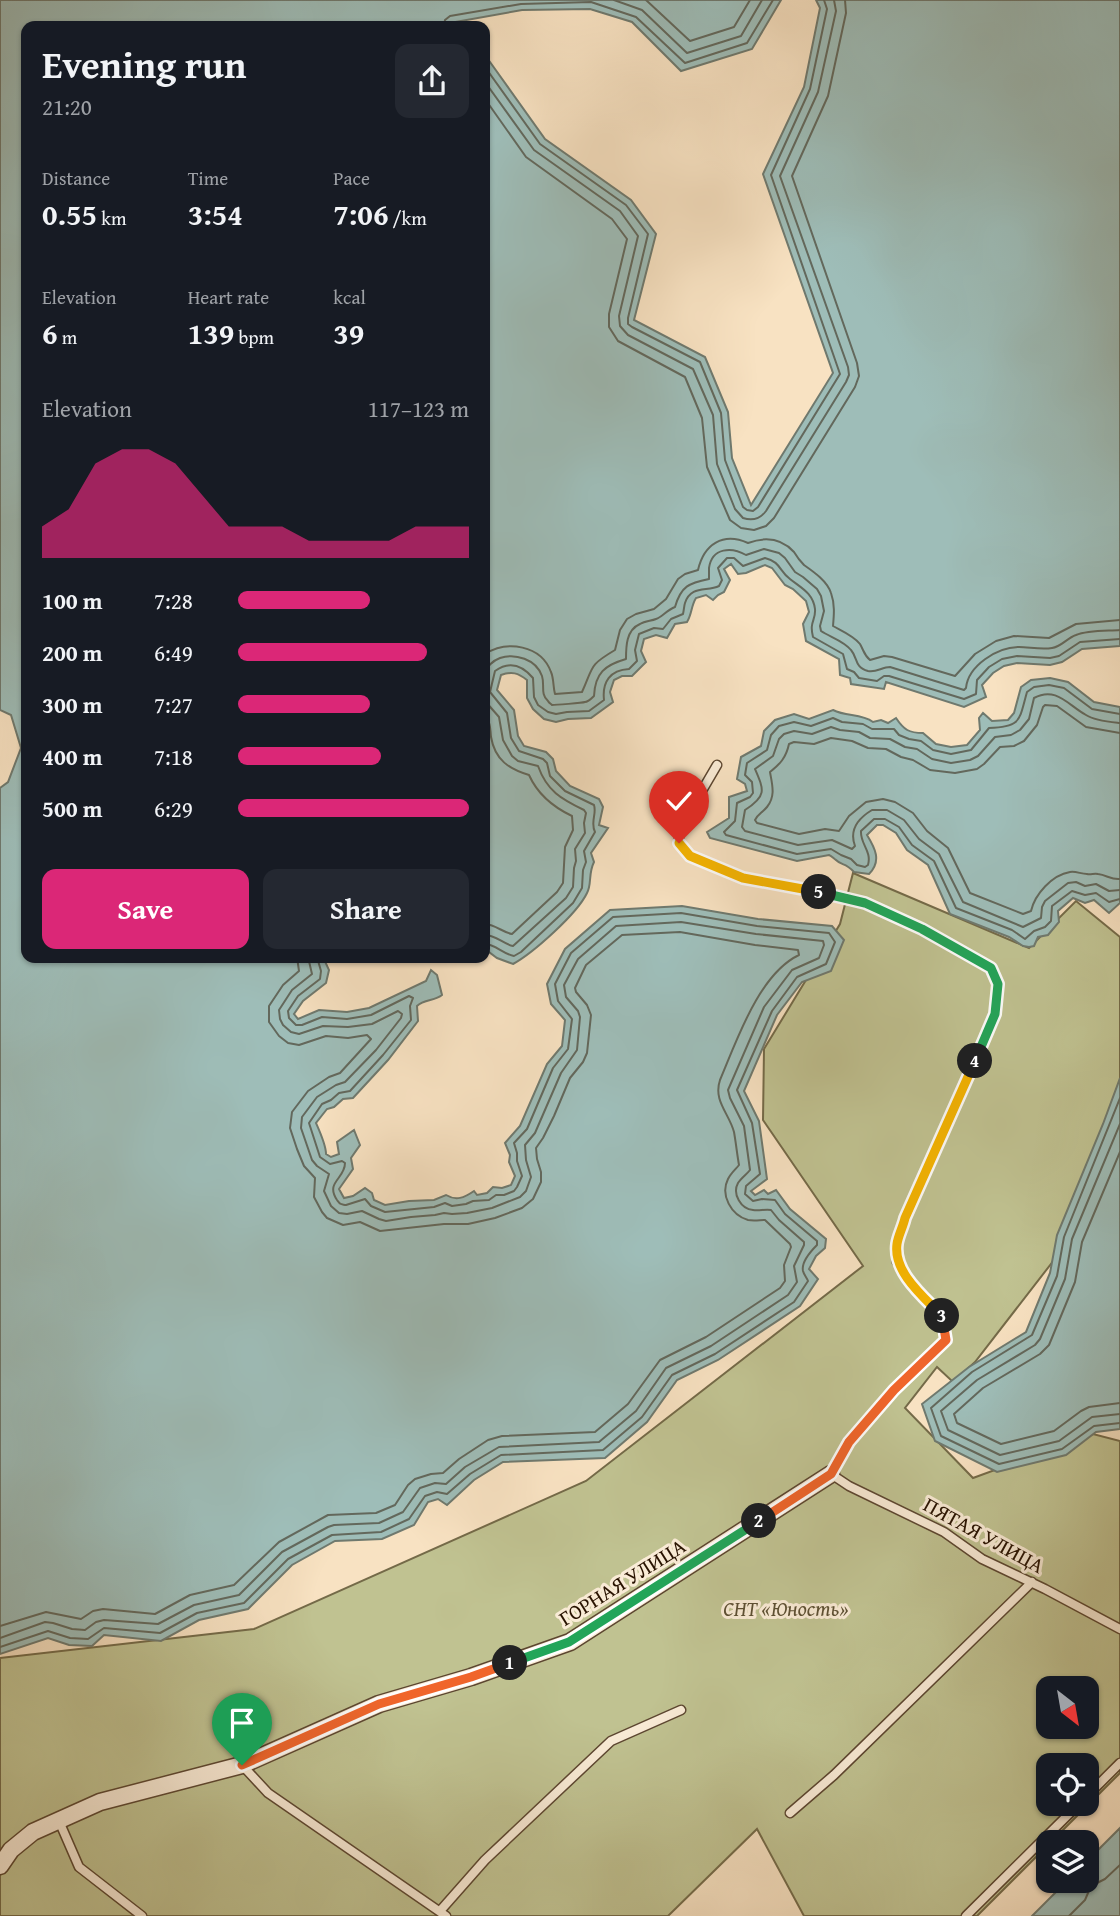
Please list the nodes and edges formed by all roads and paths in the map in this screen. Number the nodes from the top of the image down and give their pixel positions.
1 (717, 765) dead end
2 (831, 1474) junction
3 (1032, 1583) junction
4 (1120, 1629) edge
5 (681, 1710) dead end
6 (1120, 1763) edge
7 (242, 1765) junction
8 (1099, 1784) edge
9 (790, 1813) dead end
10 (1067, 1816) edge
11 (59, 1821) junction
12 (0, 1866) edge
13 (443, 1914) edge
14 (142, 1916) edge
15 (966, 1916) edge

1 - 2 lane
2 - 3 lane, ПЯТАЯ УЛИЦА
2 - 7 street, ГОРНАЯ УЛИЦА
3 - 4 lane, ПЯТАЯ УЛИЦА
3 - 9 lane
5 - 13 lane
6 - 8 lane
7 - 11 street, ГОРНАЯ УЛИЦА
7 - 13 lane
10 - 15 lane
11 - 12 street, ГОРНАЯ УЛИЦА
11 - 14 lane

